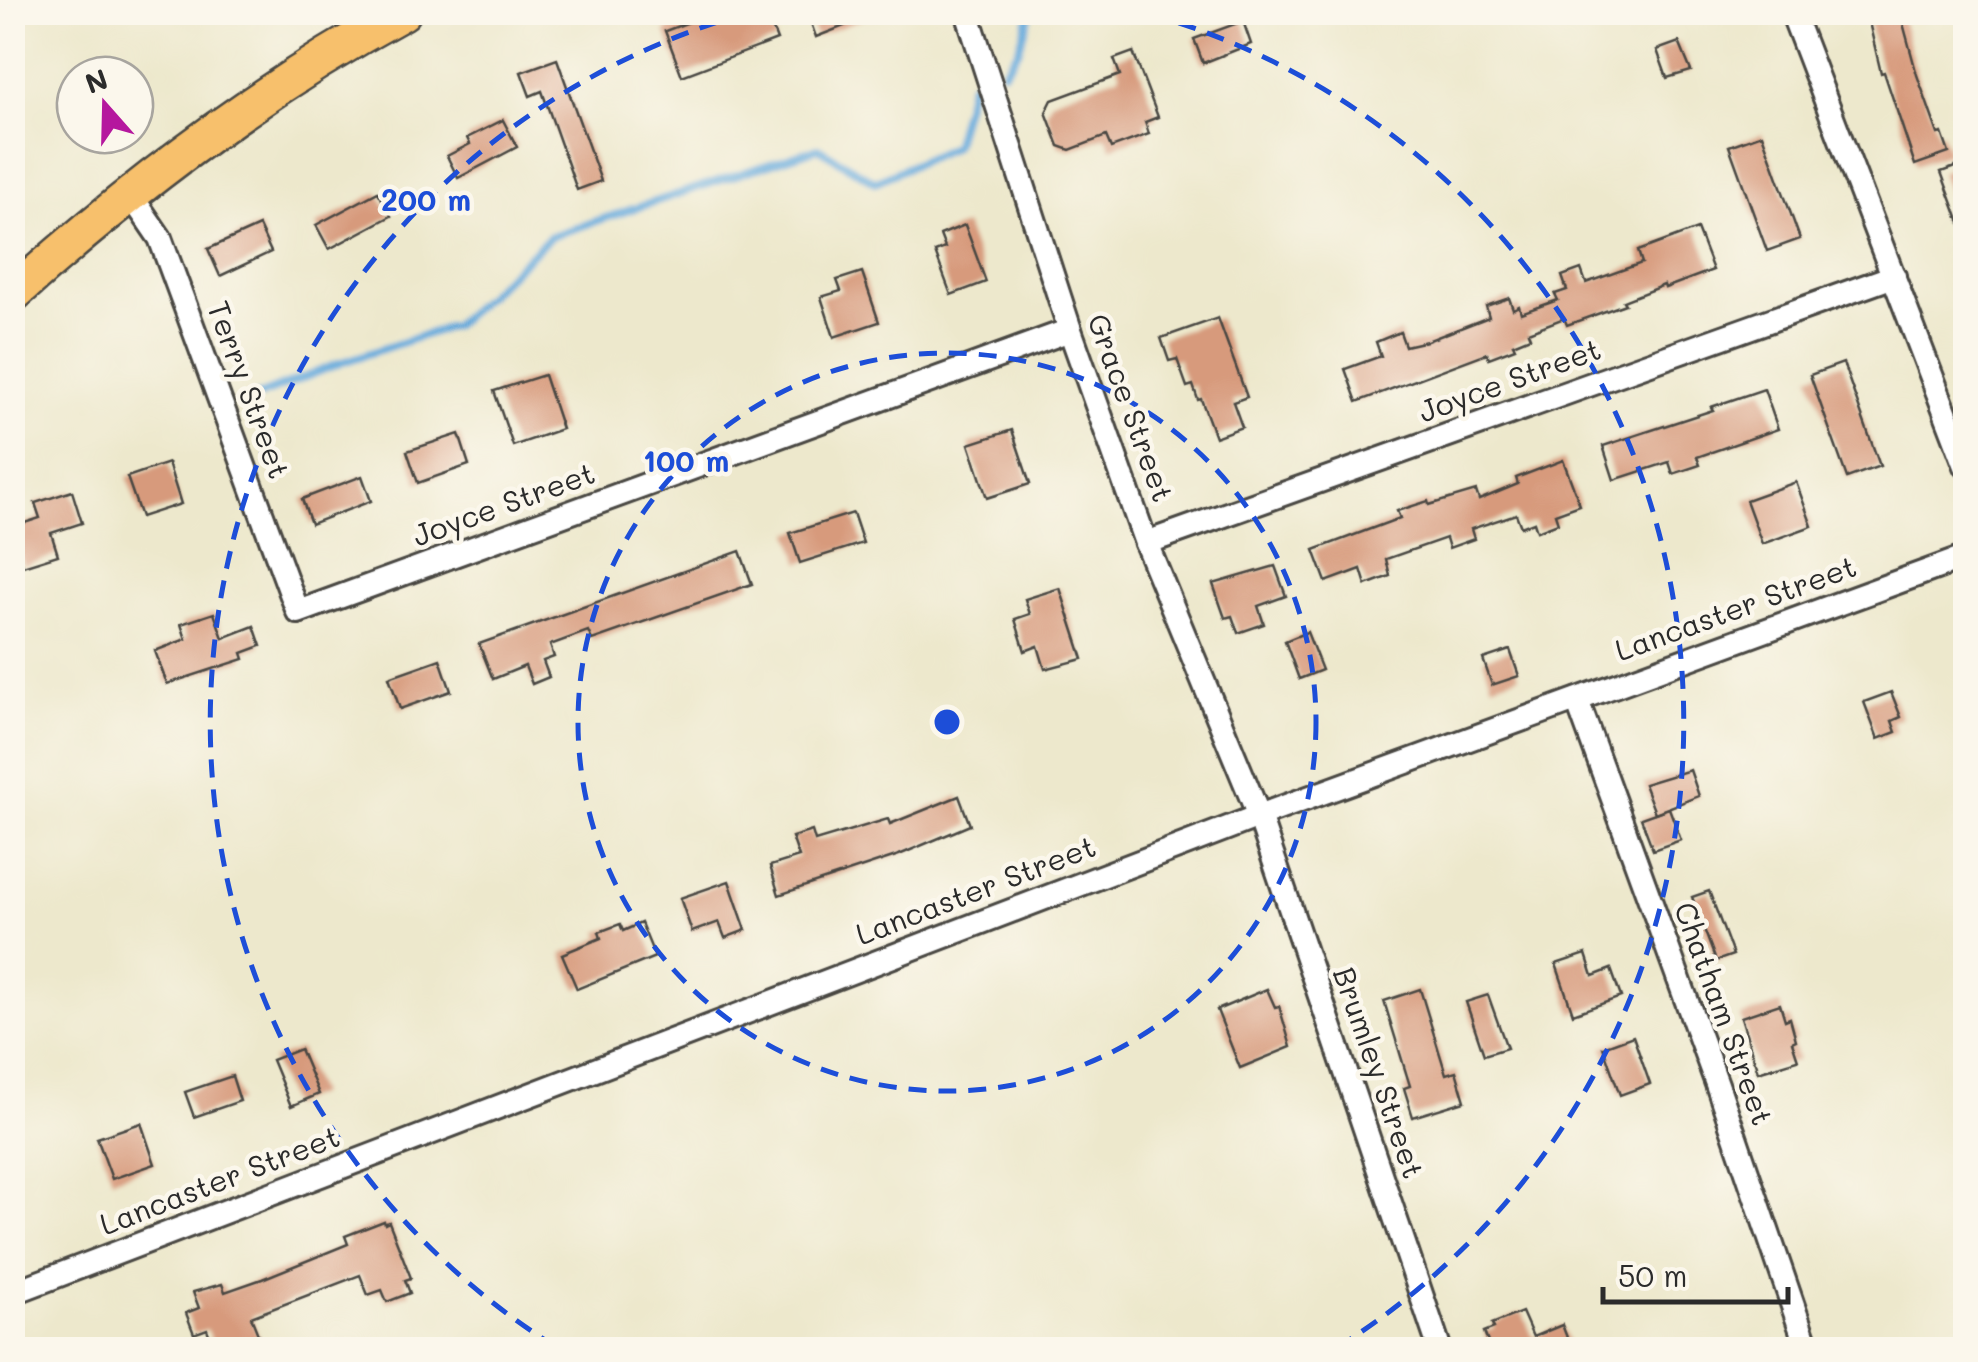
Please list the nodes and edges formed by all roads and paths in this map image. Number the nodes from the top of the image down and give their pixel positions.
1 (403, 12) edge
2 (967, 12) edge
3 (1792, 12) edge
4 (130, 194) junction
5 (1894, 276) junction
6 (12, 295) edge
7 (1070, 330) junction
8 (1966, 466) edge
9 (1146, 543) junction
10 (1966, 557) edge
11 (298, 612) joint
12 (1577, 700) junction
13 (1258, 816) junction
14 (12, 1293) edge
15 (1440, 1350) edge
16 (1808, 1350) edge

1 - 4 main road
2 - 7 street, Grace Street
3 - 5 street
4 - 6 main road
4 - 11 street, Terry Street
5 - 8 street
5 - 9 street, Joyce Street
7 - 9 street, Grace Street
7 - 11 street, Joyce Street
9 - 13 street, Grace Street
10 - 12 street, Lancaster Street
12 - 13 street, Lancaster Street
12 - 16 street, Chatham Street
13 - 14 street, Lancaster Street
13 - 15 street, Brumley Street

